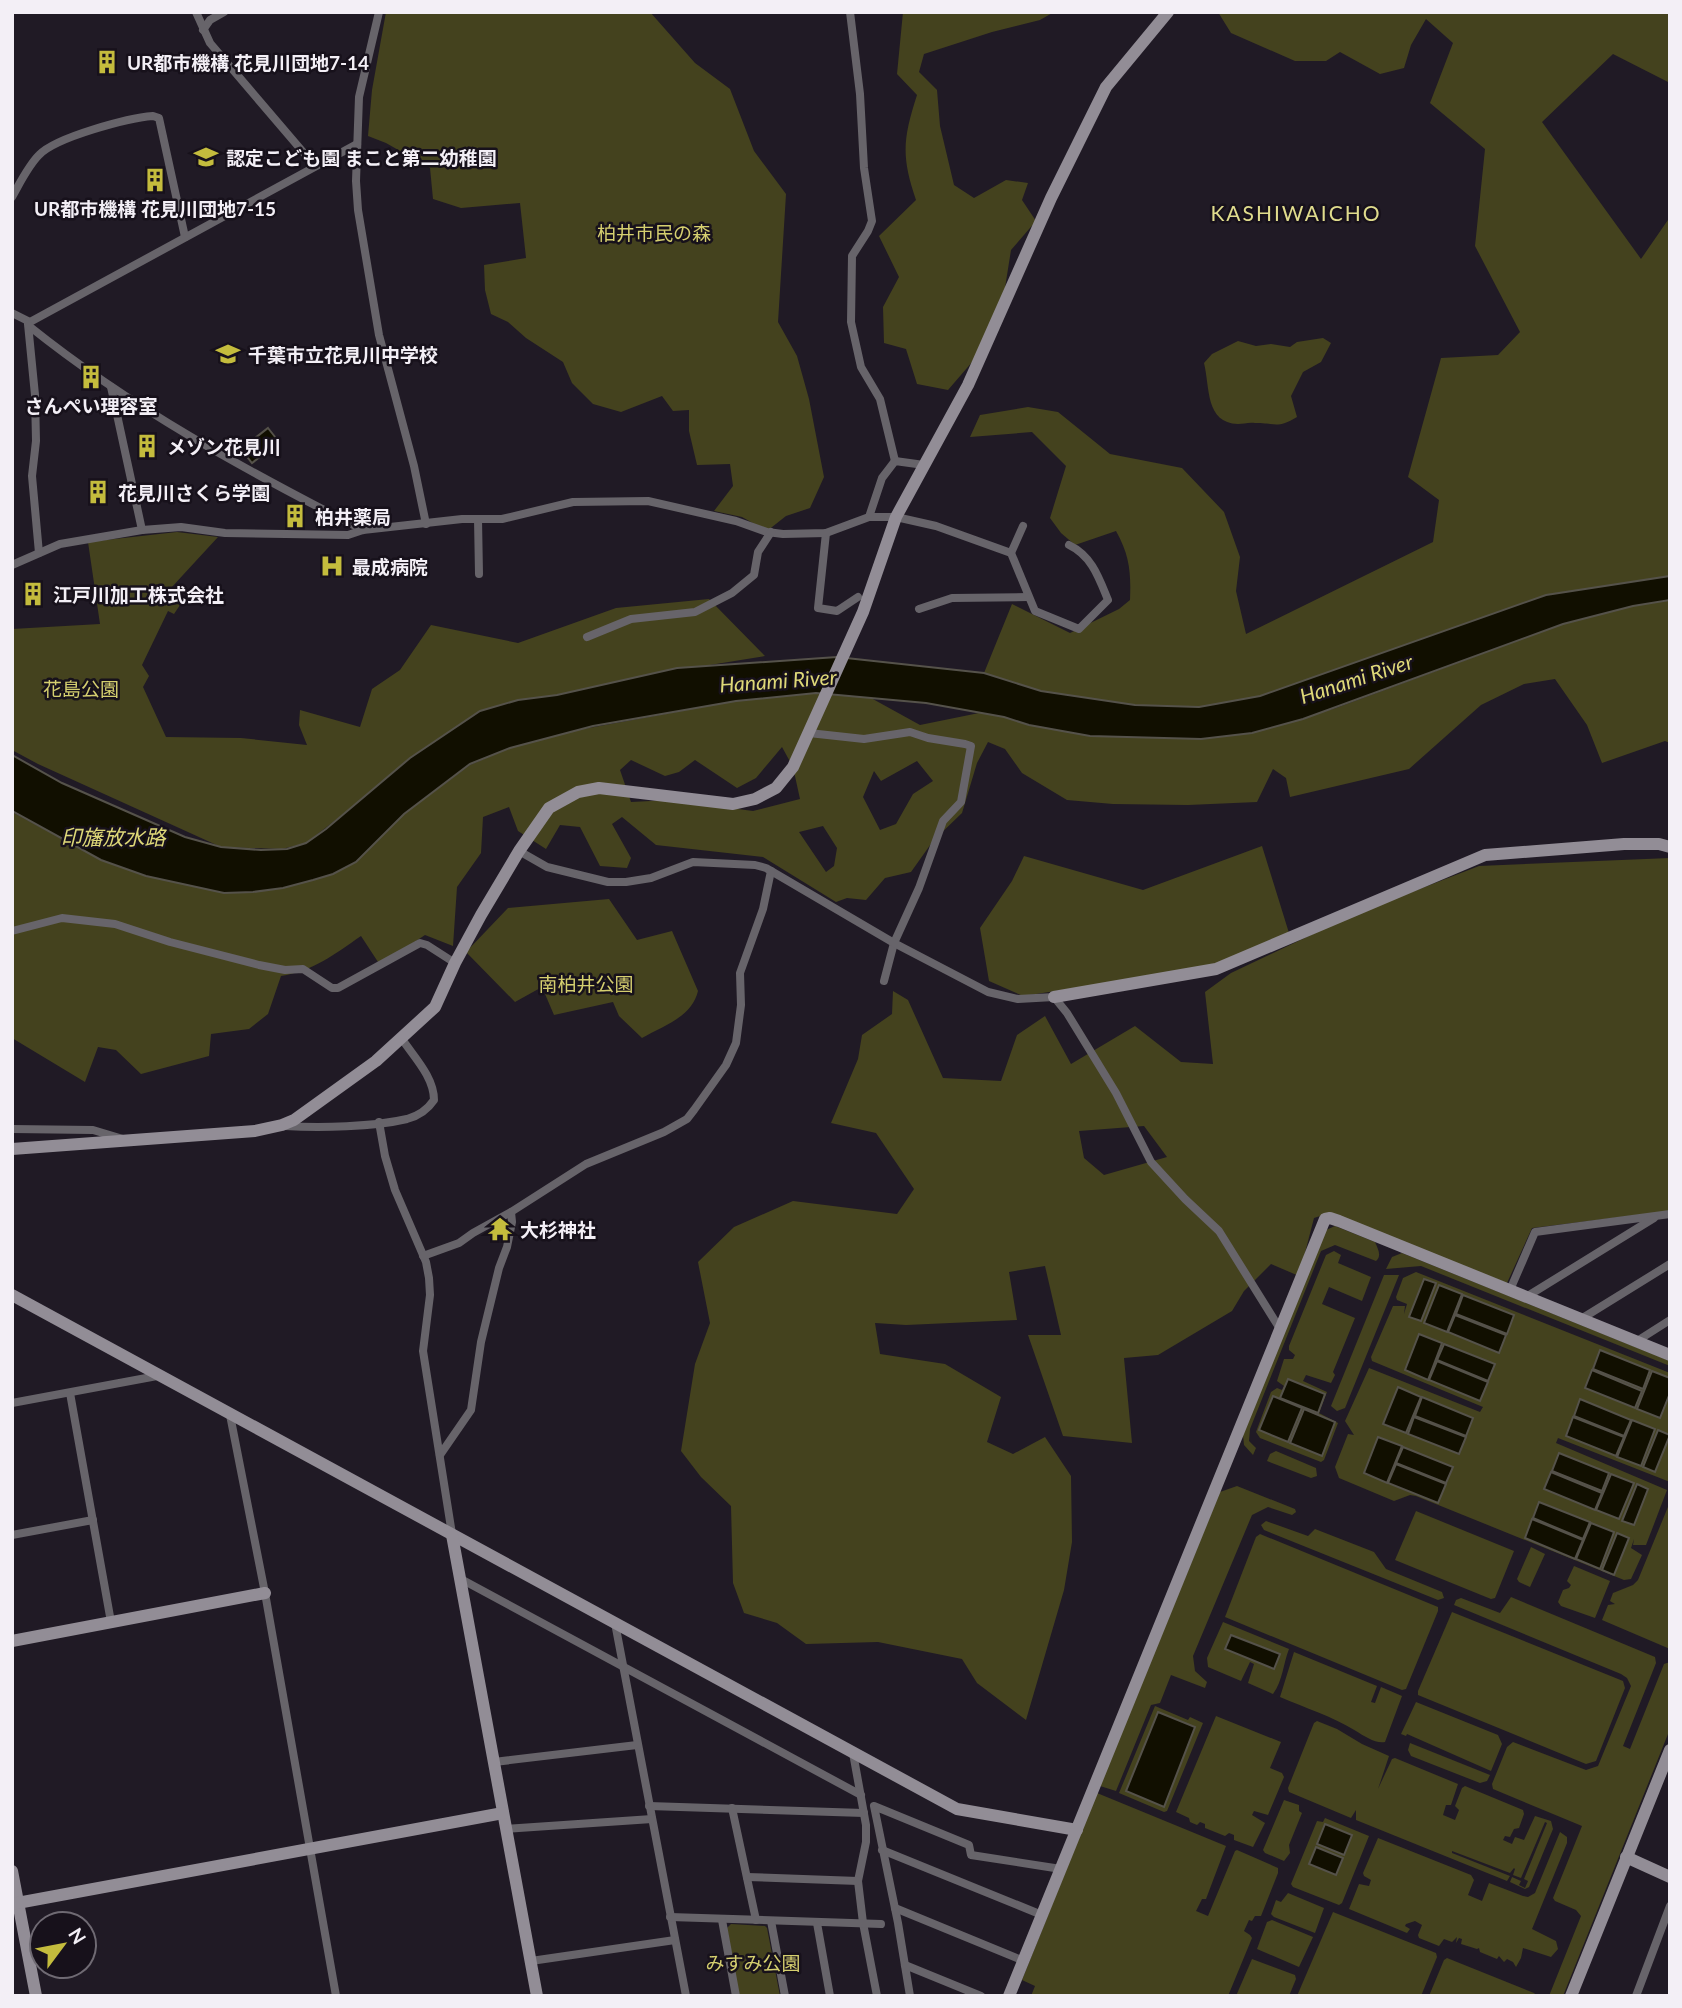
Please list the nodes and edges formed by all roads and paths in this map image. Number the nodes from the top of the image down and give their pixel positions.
1 (196, 12) edge
2 (224, 12) edge
3 (379, 12) edge
4 (850, 12) edge
5 (1168, 12) edge
6 (202, 30) junction
7 (357, 144) junction
8 (315, 166) junction
9 (12, 197) edge
10 (186, 237) junction
11 (12, 313) edge
12 (28, 324) junction
13 (111, 387) junction
14 (895, 461) junction
15 (924, 465) junction
16 (869, 516) junction
17 (896, 517) junction
18 (478, 519) junction
19 (426, 524) junction
20 (1023, 526) dead end
21 (142, 530) junction
22 (363, 530) junction
23 (771, 532) junction
24 (826, 533) junction
25 (1069, 545) dead end
26 (39, 553) junction
27 (1011, 553) junction
28 (12, 565) edge
29 (480, 574) dead end
30 (858, 597) dead end
31 (1028, 597) junction
32 (919, 609) dead end
33 (587, 637) dead end
34 (811, 728) junction
35 (1670, 847) edge
36 (519, 851) junction
37 (771, 871) junction
38 (12, 931) edge
39 (894, 943) junction
40 (455, 963) junction
41 (884, 981) dead end
42 (1054, 997) junction
43 (402, 1039) junction
44 (379, 1122) junction
45 (282, 1125) junction
46 (12, 1129) edge
47 (126, 1139) junction
48 (12, 1149) edge
49 (511, 1212) junction
50 (1670, 1214) edge
51 (1657, 1216) junction
52 (423, 1256) junction
53 (1670, 1264) edge
54 (1510, 1290) junction
55 (12, 1294) edge
56 (1526, 1297) junction
57 (1581, 1319) junction
58 (1670, 1320) edge
59 (1280, 1329) junction
60 (1637, 1341) junction
61 (1670, 1354) edge
62 (158, 1376) junction
63 (71, 1393) junction
64 (12, 1403) edge
65 (230, 1415) junction
66 (440, 1455) junction
67 (93, 1520) junction
68 (12, 1535) edge
69 (453, 1535) junction
70 (459, 1578) junction
71 (265, 1593) junction
72 (111, 1622) junction
73 (615, 1623) junction
74 (12, 1641) edge
75 (622, 1665) junction
76 (638, 1745) junction
77 (1670, 1750) edge
78 (853, 1753) junction
79 (494, 1762) junction
80 (861, 1796) junction
81 (649, 1806) junction
82 (732, 1808) junction
83 (503, 1813) junction
84 (864, 1813) junction
85 (652, 1819) junction
86 (506, 1829) junction
87 (1077, 1830) junction
88 (308, 1849) junction
89 (882, 1850) junction
90 (1626, 1857) junction
91 (1061, 1869) junction
92 (12, 1871) edge
93 (747, 1877) junction
94 (1670, 1877) edge
95 (858, 1881) junction
96 (15, 1904) edge
97 (1670, 1906) edge
98 (895, 1908) junction
99 (1042, 1915) junction
100 (670, 1917) junction
101 (722, 1920) junction
102 (755, 1920) junction
103 (771, 1921) junction
104 (817, 1923) junction
105 (863, 1923) junction
106 (881, 1924) dead end
107 (675, 1940) junction
108 (531, 1961) junction
109 (1024, 1961) junction
110 (905, 1965) junction
111 (36, 1996) edge
112 (336, 1996) edge
113 (537, 1996) edge
114 (686, 1996) edge
115 (736, 1996) edge
116 (785, 1996) edge
117 (830, 1996) edge
118 (877, 1996) edge
119 (910, 1996) edge
120 (981, 1996) edge
121 (1009, 1996) edge
122 (1571, 1996) edge
123 (1636, 1996) edge

1 - 6 street
2 - 6 street
3 - 7 street
4 - 14 street
5 - 15 street
6 - 8 street
7 - 8 street
7 - 19 street
8 - 10 street
9 - 10 street
10 - 12 street
11 - 12 street
12 - 13 street
12 - 26 street
13 - 21 street
13 - 22 street
14 - 15 street
14 - 16 street
15 - 17 street
16 - 17 street
16 - 24 street
17 - 27 street
17 - 34 street
18 - 19 street
18 - 23 street
18 - 29 street
19 - 22 street
20 - 27 street
21 - 22 street
21 - 26 street
23 - 24 street
23 - 33 street
24 - 30 street
25 - 31 street
26 - 28 street
27 - 31 street
31 - 32 street
34 - 36 street
34 - 39 street
35 - 42 street
36 - 37 street
36 - 40 street
37 - 39 street
37 - 49 street
38 - 40 street
39 - 41 street
39 - 42 street
40 - 43 street
42 - 59 street
43 - 44 street
43 - 45 street
44 - 45 street
44 - 52 street
45 - 47 street
46 - 47 street
47 - 48 street
49 - 52 street
49 - 66 street
50 - 51 street
51 - 54 street
51 - 56 street
52 - 66 street
53 - 57 street
54 - 56 street
54 - 59 street
55 - 62 street
56 - 57 street
57 - 60 street
58 - 60 street
59 - 87 street
60 - 61 street
62 - 63 street
62 - 65 street
63 - 64 street
63 - 67 street
65 - 69 street
65 - 71 street
66 - 69 street
67 - 68 street
67 - 72 street
69 - 70 street
69 - 73 street
70 - 75 street
70 - 79 street
71 - 72 street
71 - 88 street
72 - 74 street
73 - 75 street
73 - 78 street
75 - 76 street
75 - 80 street
76 - 79 street
76 - 81 street
77 - 90 street
78 - 80 street
78 - 87 street
79 - 83 street
80 - 84 street
81 - 82 street
81 - 85 street
82 - 84 street
82 - 93 street
83 - 86 street
83 - 88 street
84 - 95 street
85 - 86 street
85 - 100 street
86 - 108 street
87 - 91 street
88 - 96 street
88 - 112 street
89 - 91 street
89 - 98 street
89 - 99 street
90 - 94 street
90 - 122 street
91 - 99 street
92 - 96 street
93 - 95 street
93 - 102 street
95 - 105 street
96 - 111 street
97 - 123 street
98 - 109 street
98 - 110 street
99 - 109 street
100 - 101 street
100 - 107 street
101 - 102 street
101 - 115 street
102 - 103 street
103 - 104 street
103 - 116 street
104 - 105 street
104 - 117 street
105 - 106 street
105 - 118 street
107 - 108 street
107 - 114 street
108 - 113 street
109 - 121 street
110 - 119 street
110 - 120 street

